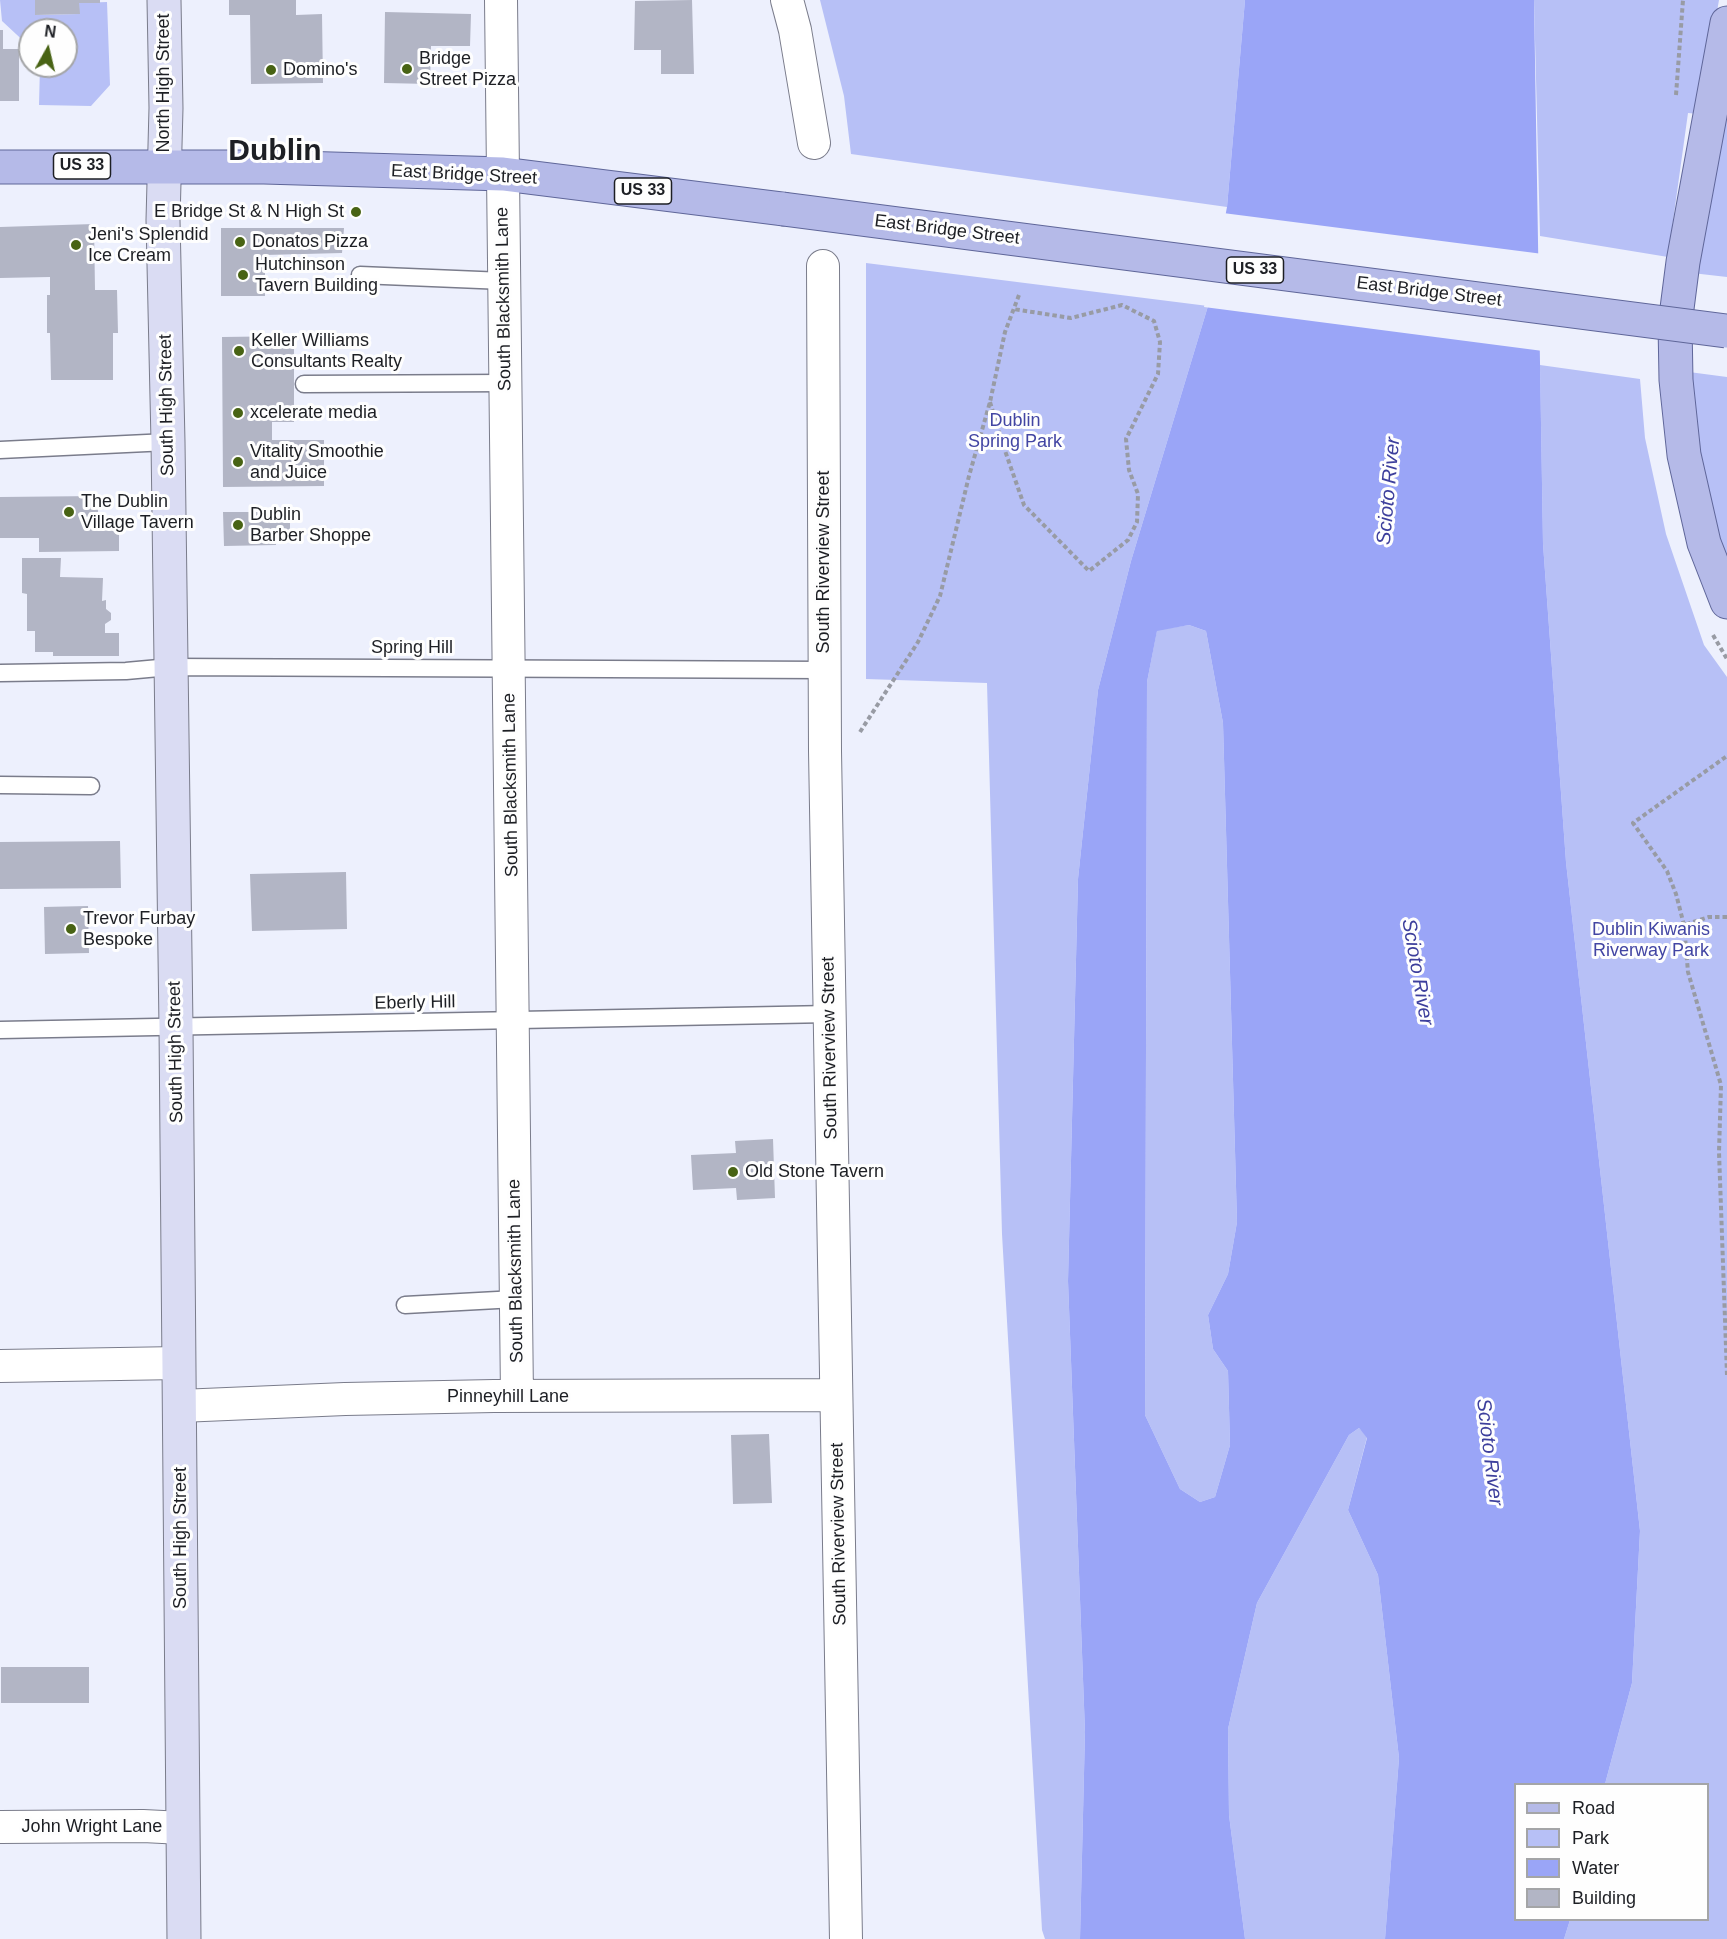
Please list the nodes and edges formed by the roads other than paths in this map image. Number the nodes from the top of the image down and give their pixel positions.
1 (164, 0) edge
2 (501, 0) edge
3 (787, 0) edge
4 (1727, 22) edge
5 (814, 143) dead end
6 (164, 166) junction
7 (0, 167) edge
8 (503, 174) junction
9 (823, 266) dead end
10 (360, 275) dead end
11 (504, 281) junction
12 (1727, 331) edge
13 (506, 383) junction
14 (304, 384) dead end
15 (168, 442) junction
16 (0, 450) edge
17 (1727, 602) edge
18 (170, 667) junction
19 (510, 667) junction
20 (825, 670) junction
21 (0, 673) edge
22 (0, 785) edge
23 (91, 786) dead end
24 (830, 1014) junction
25 (513, 1021) junction
26 (176, 1027) junction
27 (0, 1030) edge
28 (516, 1299) junction
29 (405, 1305) dead end
30 (179, 1363) junction
31 (0, 1366) edge
32 (836, 1395) junction
33 (517, 1396) junction
34 (180, 1406) junction
35 (0, 1827) edge
36 (183, 1828) junction
37 (184, 1939) edge
38 (846, 1939) edge

1 - 6 main road, North High Street
2 - 8 street, South Blacksmith Lane
3 - 5 street
4 - 17 main road
6 - 7 main road, US 33
6 - 8 main road, East Bridge Street / US 33
6 - 15 main road, South High Street
8 - 11 street, South Blacksmith Lane
8 - 12 main road, East Bridge Street / US 33, bridge
9 - 20 street, South Riverview Street
10 - 11 lane
11 - 13 street, South Blacksmith Lane
13 - 14 lane
13 - 19 street, South Blacksmith Lane
15 - 16 lane
15 - 18 main road, South High Street
18 - 19 lane, Spring Hill
18 - 21 lane, Spring Hill
18 - 26 main road, South High Street
19 - 20 lane, Spring Hill
19 - 25 street, South Blacksmith Lane
20 - 24 street, South Riverview Street
22 - 23 lane
24 - 25 lane, Eberly Hill
24 - 32 street, South Riverview Street
25 - 26 lane, Eberly Hill
25 - 28 street, South Blacksmith Lane
26 - 27 lane, Eberly Hill
26 - 30 main road, South High Street
28 - 29 lane
28 - 33 street, South Blacksmith Lane
30 - 31 street
30 - 34 main road, South High Street
32 - 33 street, Pinneyhill Lane
32 - 38 street, South Riverview Street
33 - 34 street, Pinneyhill Lane
34 - 36 main road, South High Street
35 - 36 street, John Wright Lane
36 - 37 main road, South High Street

